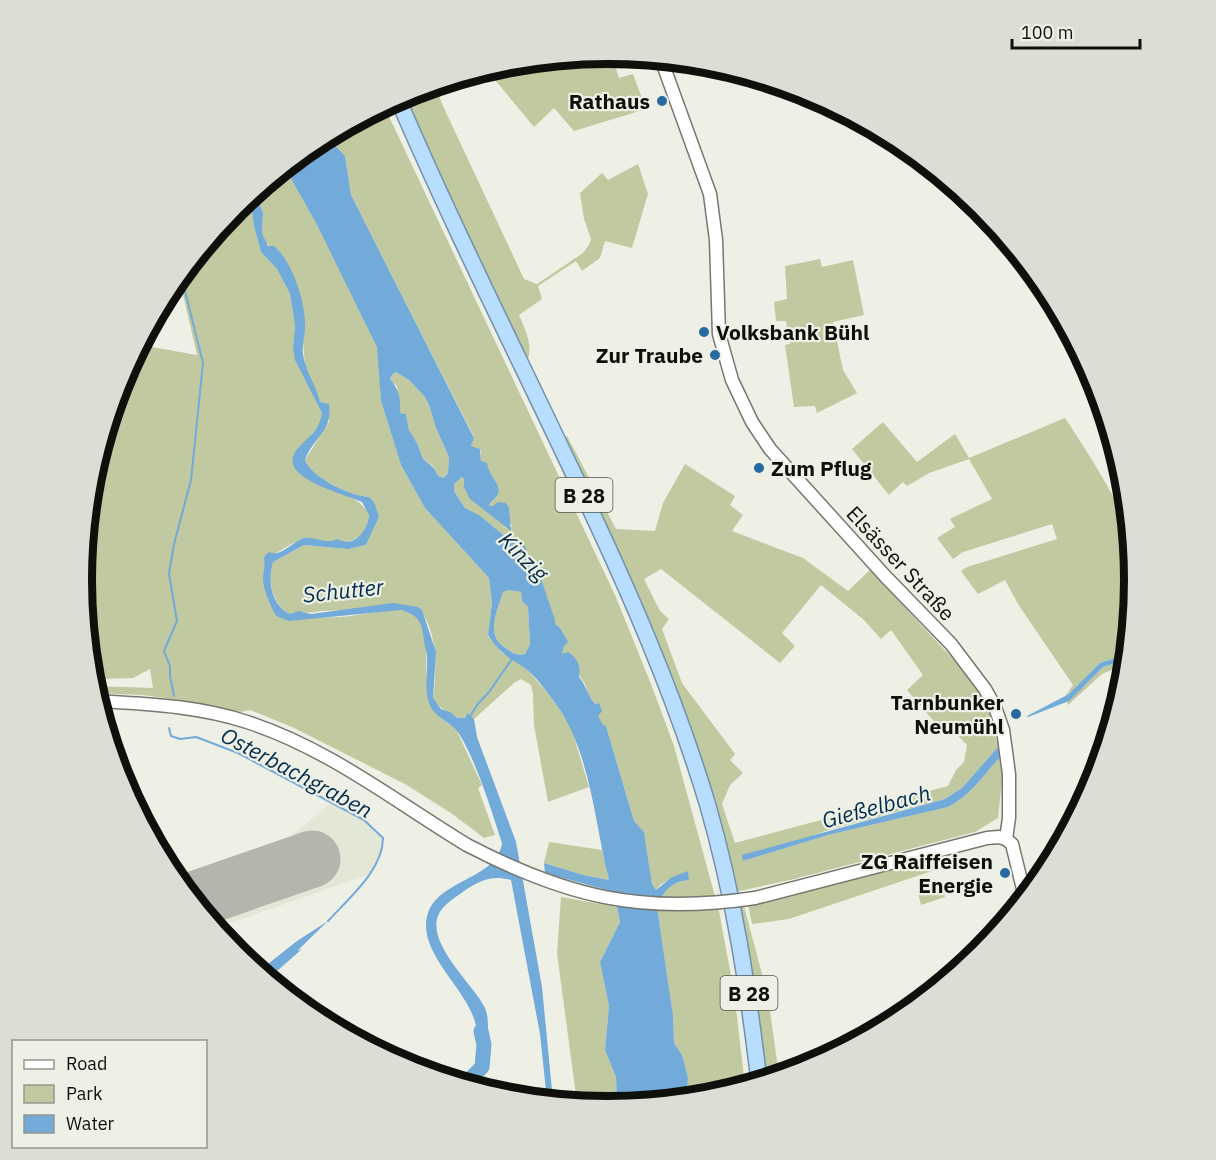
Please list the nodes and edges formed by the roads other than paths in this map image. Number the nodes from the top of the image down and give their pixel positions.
1 (664, 68) edge
2 (402, 108) edge
3 (393, 112) edge
4 (107, 702) edge
5 (1006, 839) junction
6 (1022, 886) edge
7 (758, 1073) edge
8 (750, 1075) edge

1 - 5 street, Elsässer Straße
2 - 7 highway, B 28
3 - 8 highway, B 28
4 - 5 street, bridge
5 - 6 street, Elsässer Straße

